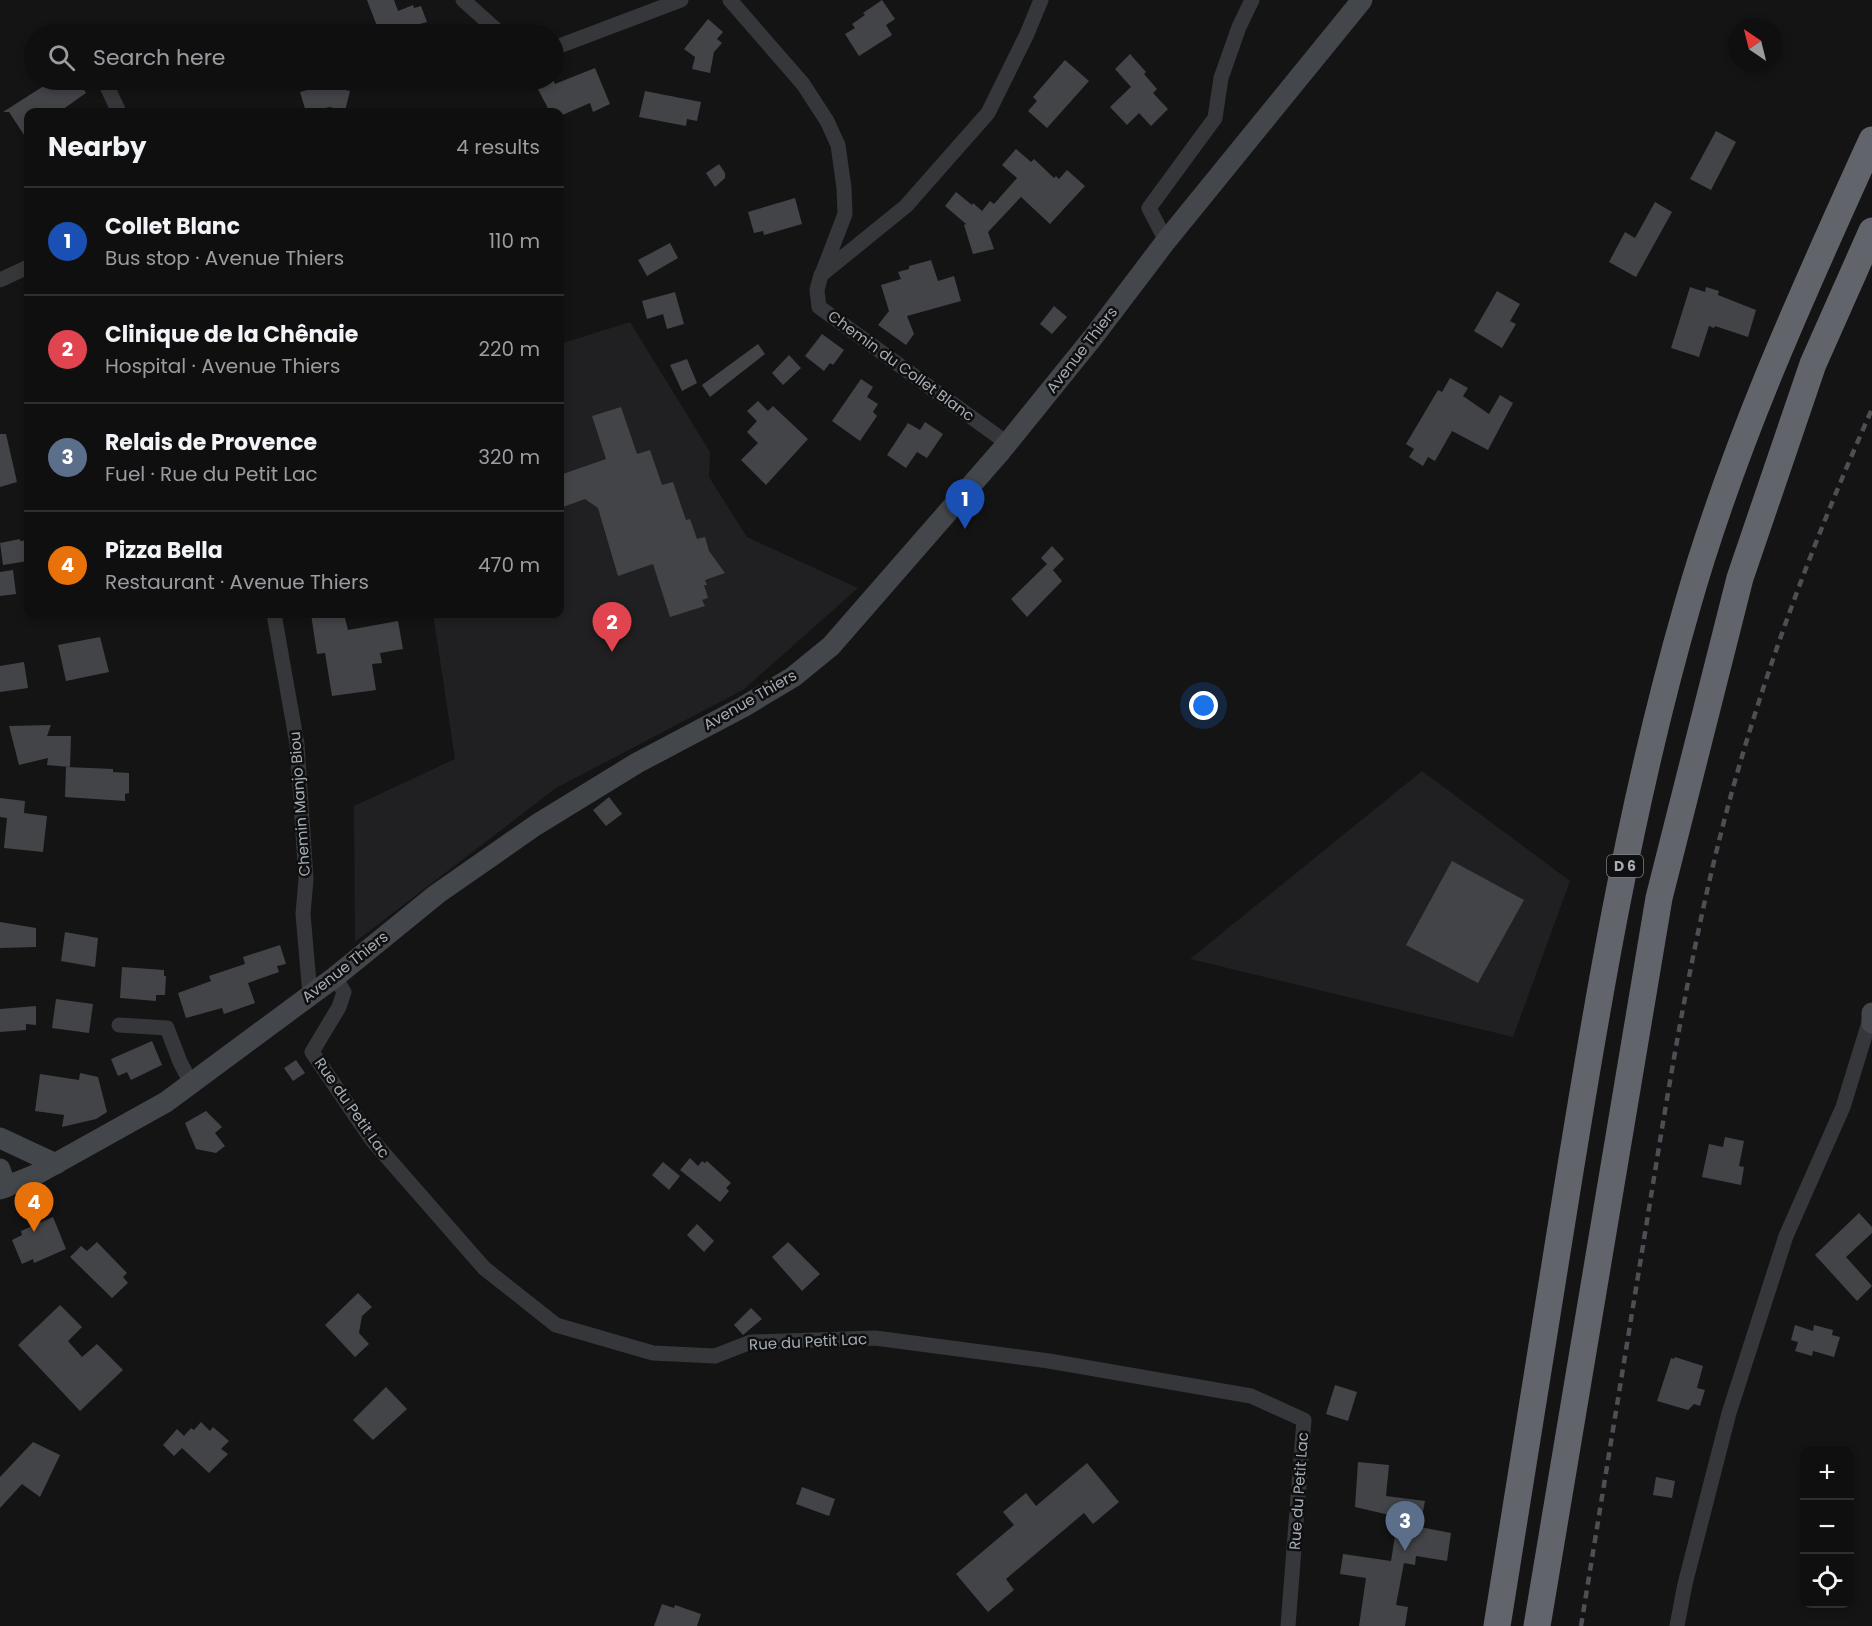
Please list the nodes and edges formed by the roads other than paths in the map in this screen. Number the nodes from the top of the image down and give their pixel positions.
1 (463, 0) edge
2 (681, 0) edge
3 (730, 0) edge
4 (1041, 0) edge
5 (1252, 0) edge
6 (1362, 0) edge
7 (490, 24) edge
8 (564, 44) edge
9 (109, 90) edge
10 (118, 108) edge
11 (1872, 140) edge
12 (1872, 231) edge
13 (1167, 241) junction
14 (24, 269) edge
15 (821, 275) junction
16 (0, 280) edge
17 (1007, 443) junction
18 (275, 618) edge
19 (335, 977) junction
20 (310, 995) junction
21 (1872, 1015) edge
22 (1872, 1023) edge
23 (119, 1025) dead end
24 (191, 1083) junction
25 (0, 1138) edge
26 (56, 1164) junction
27 (2, 1182) edge
28 (1288, 1626) edge
29 (1497, 1626) edge
30 (1537, 1626) edge
31 (1677, 1626) edge

1 - 7 street
2 - 8 street
3 - 15 street
4 - 15 street
5 - 13 street
6 - 13 main road, Avenue Thiers
9 - 10 street
11 - 29 highway, D 6
12 - 30 highway, D 6
13 - 17 main road, Avenue Thiers
14 - 16 street
15 - 17 street, Chemin du Collet Blanc
17 - 19 main road, Avenue Thiers
18 - 20 street, Chemin Manjo Biou
19 - 20 main road, Avenue Thiers
19 - 28 street, Rue du Petit Lac
20 - 24 main road, Avenue Thiers
21 - 22 main road
21 - 31 street
23 - 24 street
24 - 26 main road, Avenue Thiers
25 - 26 main road
26 - 27 main road, Avenue Thiers

